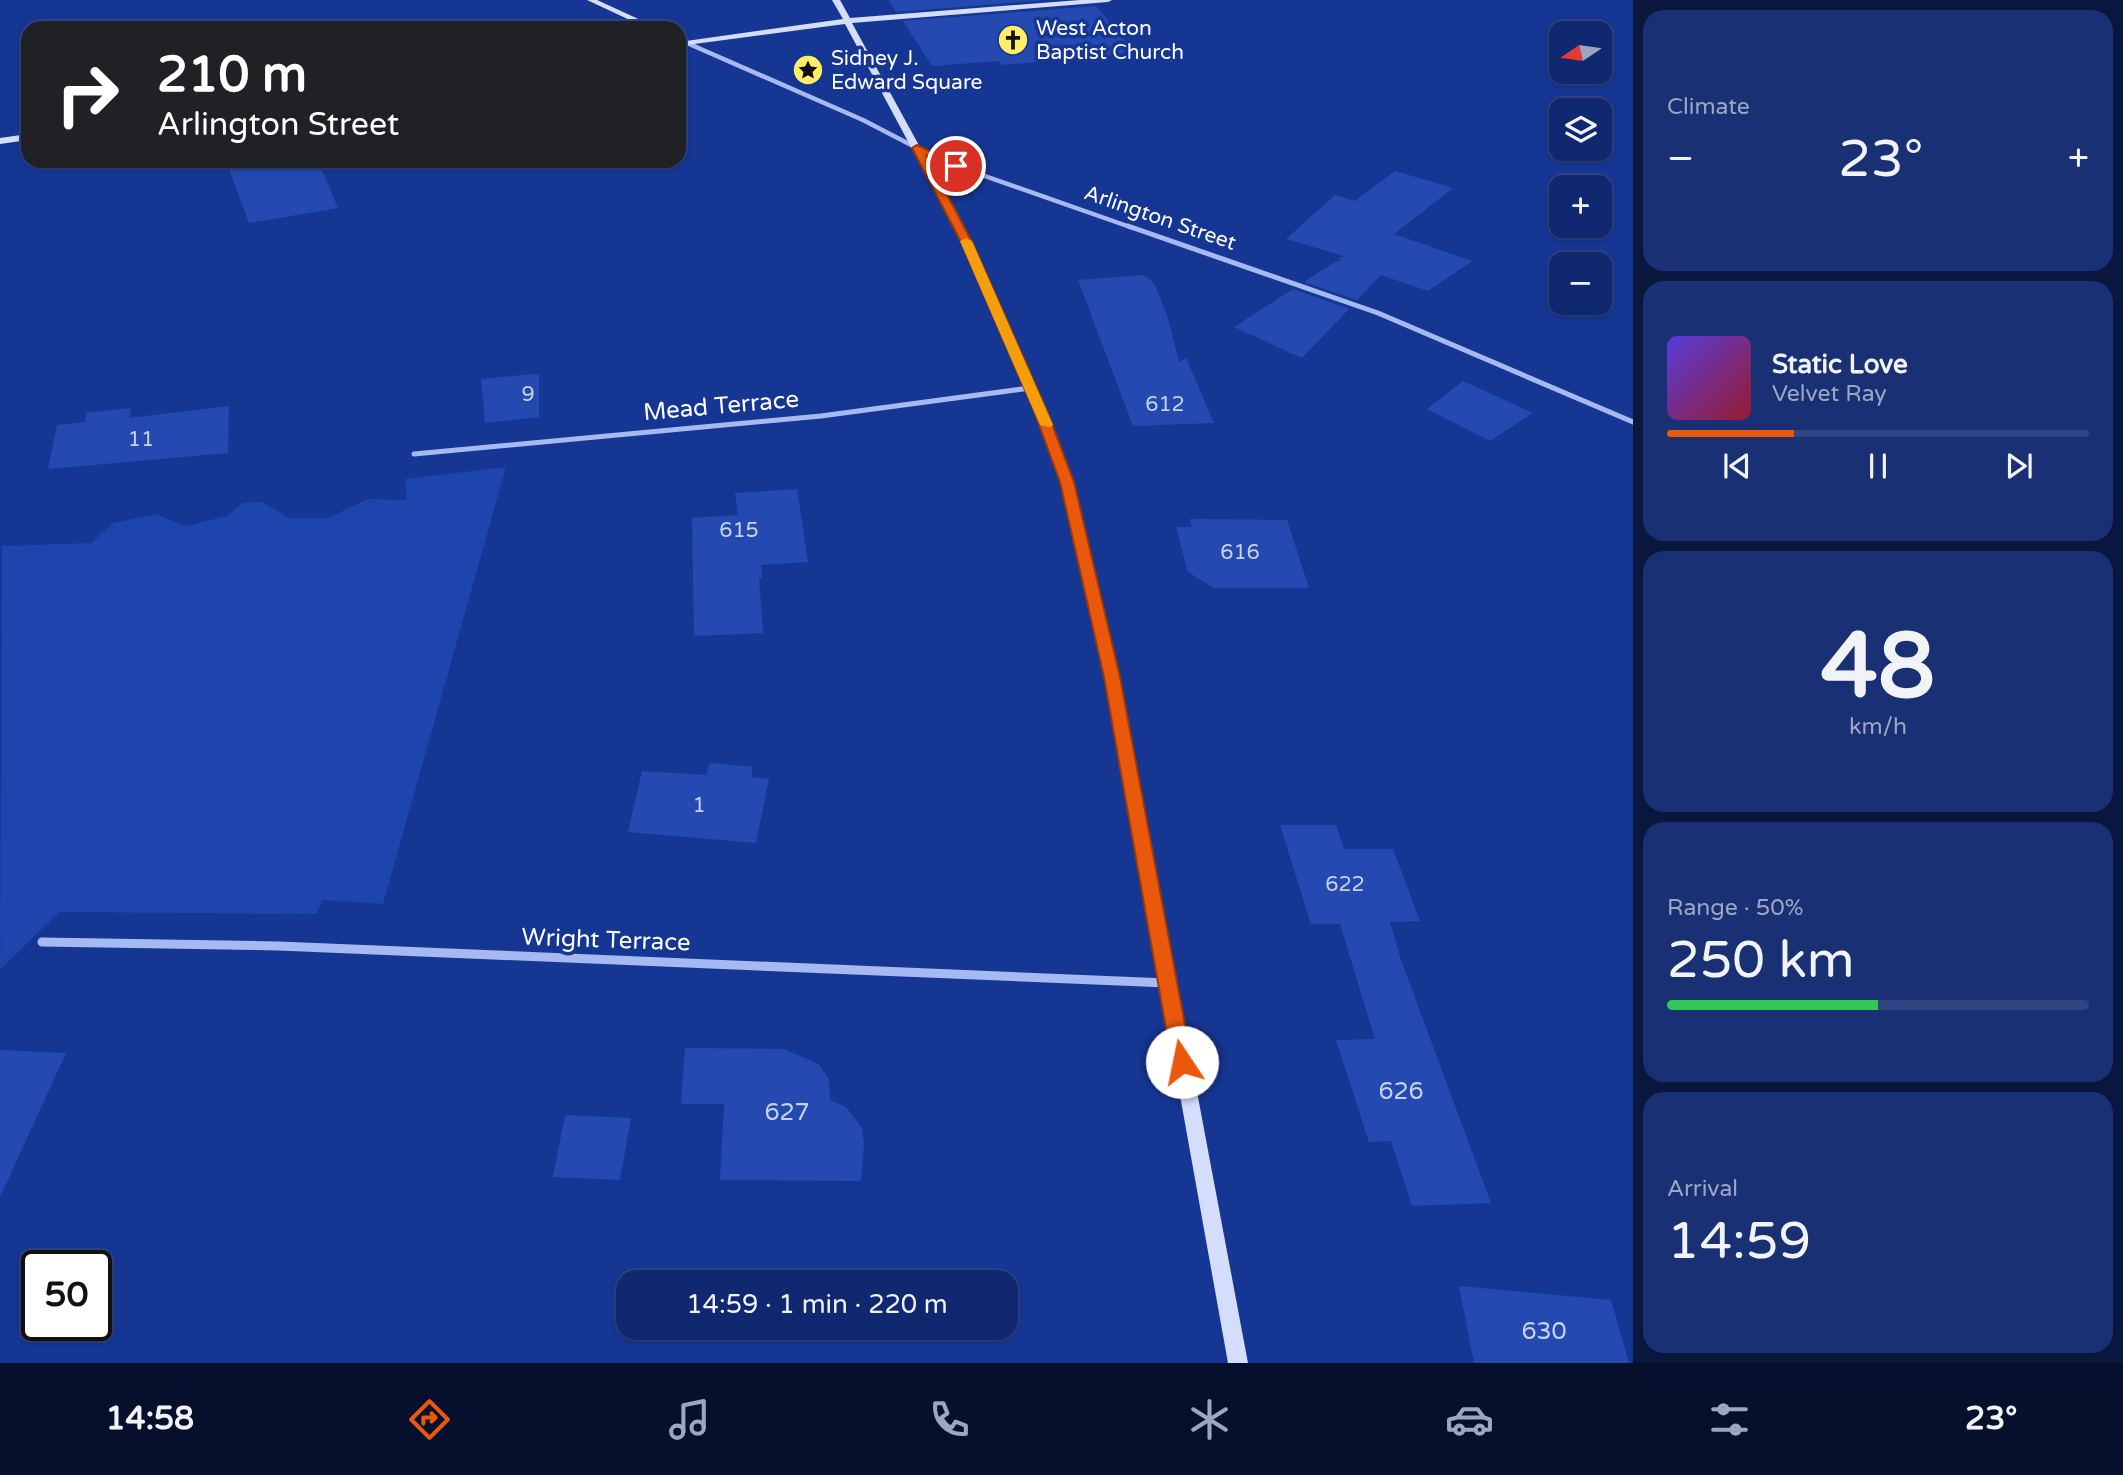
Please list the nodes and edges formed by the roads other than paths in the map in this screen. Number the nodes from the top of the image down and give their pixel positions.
1 (591, 0) edge
2 (836, 0) edge
3 (1108, 0) edge
4 (638, 21) edge
5 (847, 21) junction
6 (686, 41) edge
7 (686, 44) edge
8 (21, 138) edge
9 (0, 141) edge
10 (917, 148) junction
11 (1030, 388) junction
12 (1633, 422) edge
13 (414, 454) dead end
14 (42, 943) dead end
15 (1168, 983) junction
16 (1238, 1363) edge

1 - 4 main road
2 - 5 main road
3 - 5 main road
5 - 6 main road
5 - 10 main road
7 - 10 street, Arlington Street
8 - 9 main road
10 - 11 main road
10 - 12 street, Arlington Street
11 - 13 street, Mead Terrace
11 - 15 main road
14 - 15 street, Wright Terrace
15 - 16 main road

